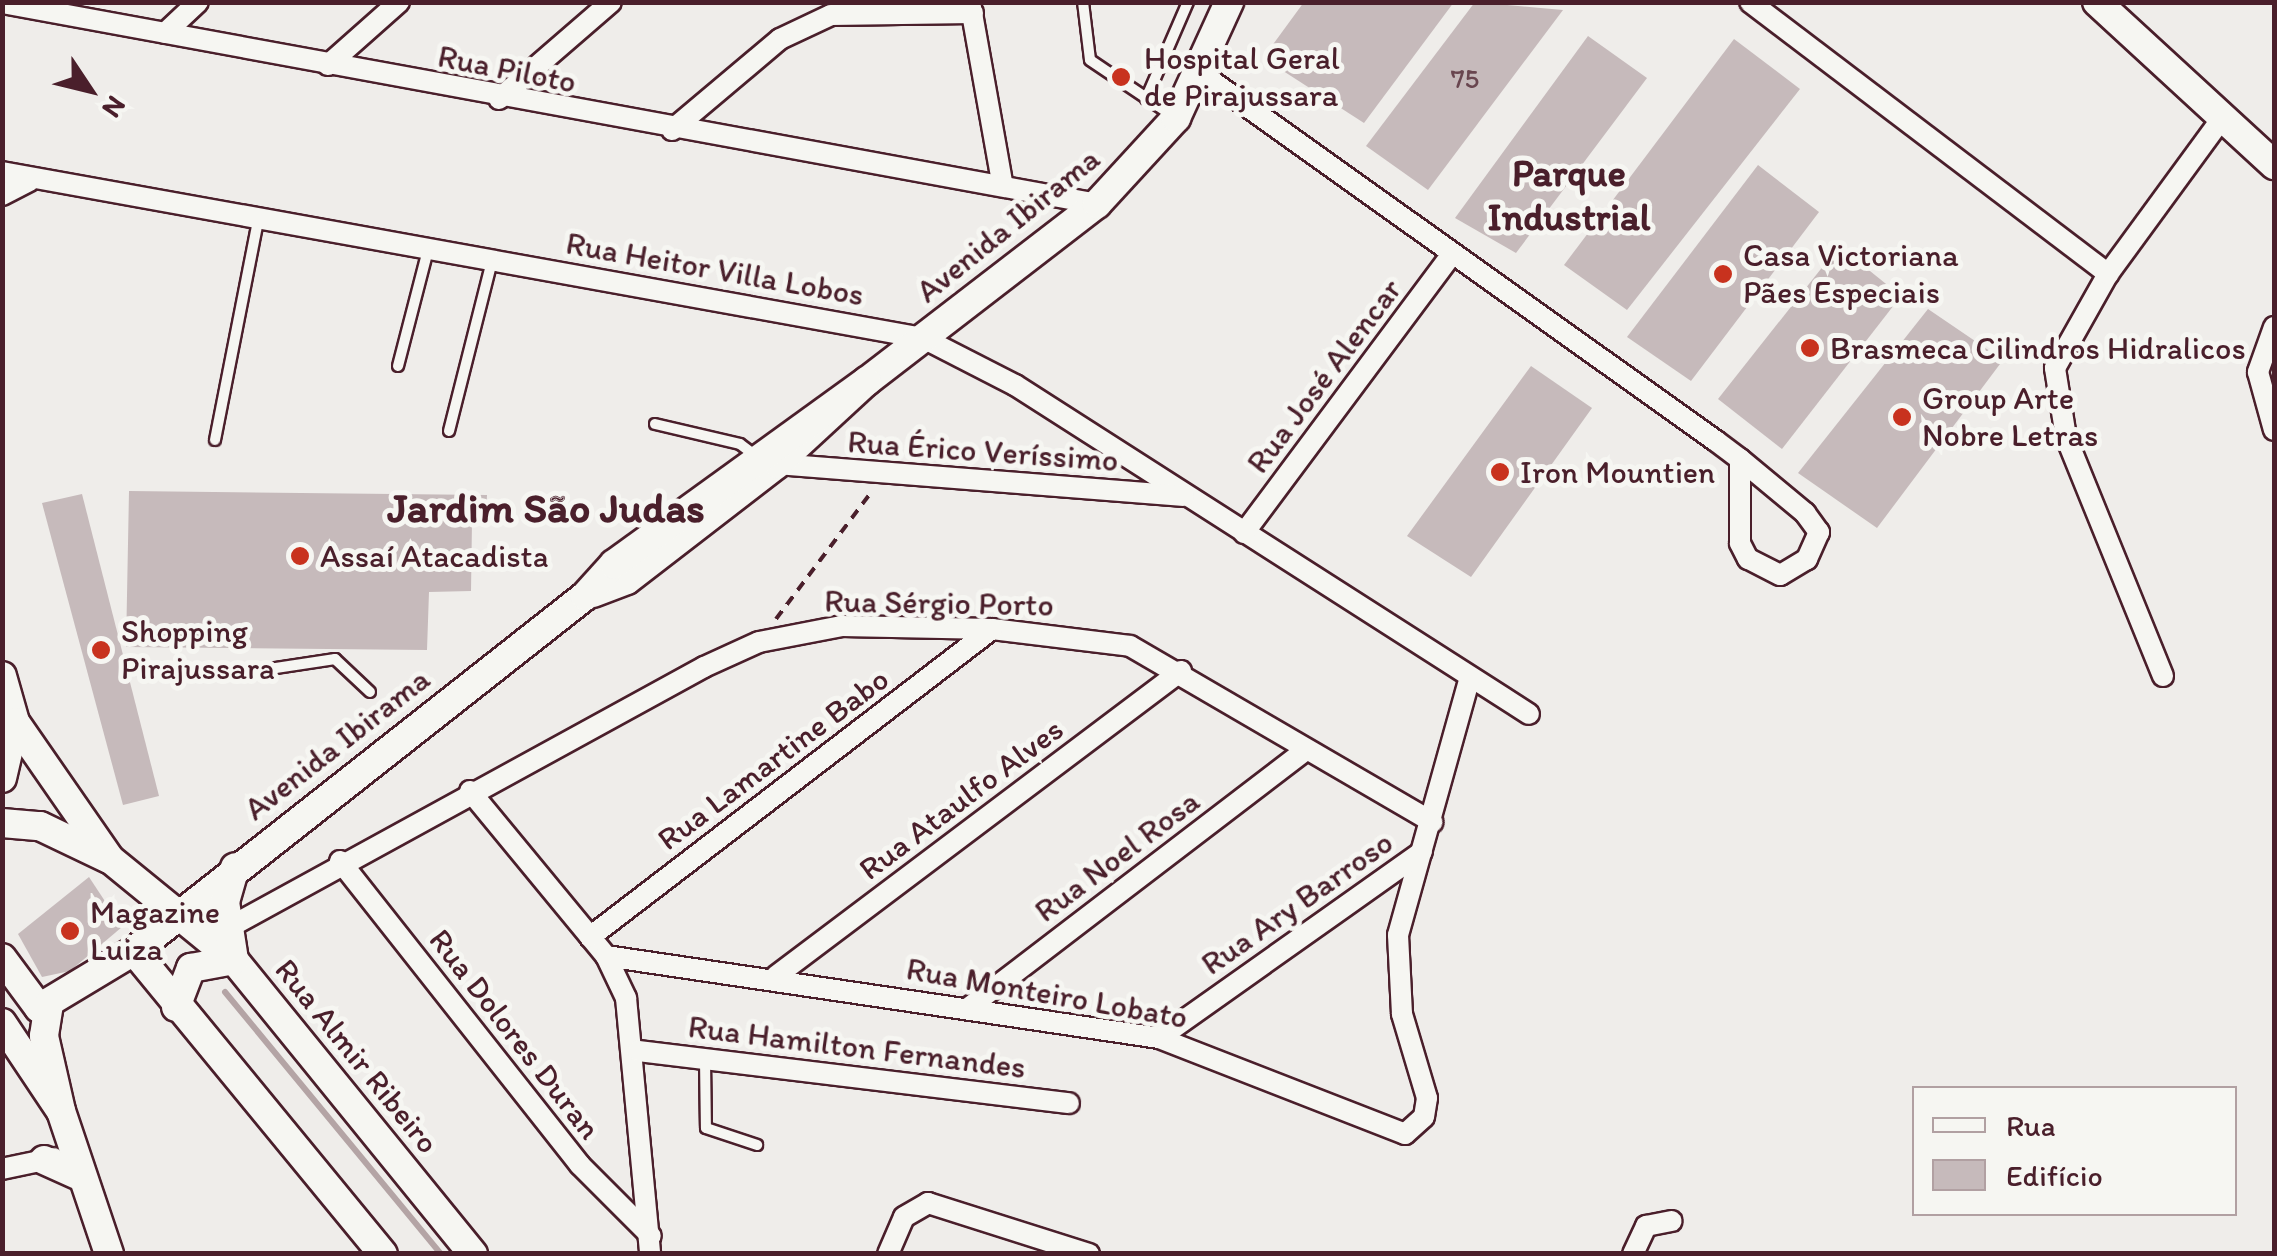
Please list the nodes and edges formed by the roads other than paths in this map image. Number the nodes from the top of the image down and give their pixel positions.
1 (198, 2) edge
2 (399, 2) edge
3 (611, 2) edge
4 (1083, 2) edge
5 (1188, 2) edge
6 (1228, 2) edge
7 (1750, 2) edge
8 (2097, 2) edge
9 (3, 3) edge
10 (972, 8) edge
11 (165, 33) junction
12 (328, 65) junction
13 (1203, 74) junction
14 (499, 99) junction
15 (1146, 100) junction
16 (2223, 117) junction
17 (1176, 118) junction
18 (672, 130) junction
19 (2274, 165) edge
20 (2, 172) edge
21 (30, 181) junction
22 (1002, 182) junction
23 (2, 196) edge
24 (1097, 204) junction
25 (258, 221) junction
26 (428, 250) junction
27 (1452, 254) junction
28 (492, 262) junction
29 (2108, 274) junction
30 (2274, 327) edge
31 (923, 338) junction
32 (398, 366) dead end
33 (655, 424) dead end
34 (2274, 430) edge
35 (449, 431) dead end
36 (215, 440) dead end
37 (765, 460) junction
38 (1740, 460) junction
39 (1184, 496) junction
40 (1244, 533) junction
41 (992, 629) junction
42 (256, 671) dead end
43 (1181, 671) junction
44 (2, 676) edge
45 (2163, 676) dead end
46 (1469, 680) junction
47 (370, 692) dead end
48 (1530, 714) dead end
49 (16, 722) junction
50 (1304, 751) junction
51 (2, 778) edge
52 (470, 791) junction
53 (1433, 822) junction
54 (2, 823) edge
55 (1422, 852) junction
56 (110, 860) junction
57 (340, 860) junction
58 (234, 867) junction
59 (149, 895) junction
60 (173, 918) junction
61 (228, 928) junction
62 (590, 937) junction
63 (134, 952) junction
64 (606, 956) junction
65 (2, 958) edge
66 (234, 960) junction
67 (776, 976) junction
68 (49, 1004) junction
69 (176, 1007) junction
70 (967, 1009) junction
71 (2, 1023) edge
72 (1159, 1038) junction
73 (638, 1051) junction
74 (704, 1059) junction
75 (1069, 1103) dead end
76 (72, 1143) junction
77 (756, 1144) dead end
78 (44, 1160) joint
79 (2, 1169) edge
80 (1672, 1221) dead end
81 (651, 1245) edge
82 (109, 1254) edge
83 (383, 1254) edge
84 (473, 1254) edge
85 (888, 1254) edge
86 (1089, 1254) edge
87 (1633, 1254) edge

1 - 11 street
2 - 12 street
3 - 14 street
4 - 15 lane
5 - 15 lane
6 - 13 main road, Avenida Ibirama
7 - 29 street
8 - 16 main road
9 - 11 street, Rua Piloto
10 - 18 street
10 - 22 street
11 - 12 street, Rua Piloto
12 - 14 street, Rua Piloto
13 - 17 main road, Avenida Ibirama
13 - 27 street
14 - 18 street, Rua Piloto
15 - 17 lane
16 - 19 main road
16 - 29 street
17 - 24 main road, Avenida Ibirama
18 - 22 street, Rua Piloto
20 - 21 street, Rua Heitor Villa Lobos
21 - 23 street
21 - 25 street, Rua Heitor Villa Lobos
22 - 24 street, Rua Piloto
24 - 31 main road, Avenida Ibirama
25 - 26 street, Rua Heitor Villa Lobos
25 - 36 lane
26 - 28 street, Rua Heitor Villa Lobos
26 - 32 lane
27 - 38 street
27 - 40 street, Rua José Alencar
28 - 31 street, Rua Heitor Villa Lobos
28 - 35 lane
29 - 45 street
30 - 34 street
31 - 37 main road, Avenida Ibirama
31 - 39 street, Rua Heitor Villa Lobos
33 - 37 lane
37 - 39 street, Rua Érico Veríssimo
37 - 58 main road, Avenida Ibirama
38 - 38 street
39 - 40 street, Rua Heitor Villa Lobos
40 - 46 street, Rua Heitor Villa Lobos
41 - 43 street, Rua Sérgio Porto
41 - 52 street, Rua Sérgio Porto
41 - 62 street, Rua Lamartine Babo
42 - 47 lane
43 - 50 street, Rua Sérgio Porto
43 - 67 street, Rua Ataulfo Alves
44 - 49 main road
46 - 48 street, Rua Heitor Villa Lobos
46 - 53 street, Rua Monteiro Lobato
49 - 51 main road
49 - 56 main road
50 - 53 street, Rua Sérgio Porto
50 - 70 street, Rua Noel Rosa
52 - 57 street, Rua Sérgio Porto
52 - 62 street
53 - 55 street, Rua Monteiro Lobato
54 - 56 main road
55 - 72 street, Rua Ary Barroso
55 - 72 street, Rua Monteiro Lobato
56 - 59 main road, Rua Almir Ribeiro
57 - 61 street, Rua Sérgio Porto
57 - 81 street, Rua Dolores Duran
58 - 60 main road, Avenida Ibirama
58 - 61 main road
59 - 60 main road, Rua Almir Ribeiro
59 - 63 main road
60 - 63 main road, Avenida Ibirama
60 - 66 main road, Rua Almir Ribeiro
61 - 66 main road
62 - 64 street
63 - 68 main road, Avenida Ibirama
63 - 69 main road
64 - 67 street, Rua Monteiro Lobato
64 - 73 street
65 - 68 main road
66 - 69 main road
66 - 84 main road, Rua Almir Ribeiro
67 - 70 street, Rua Monteiro Lobato
68 - 76 main road
69 - 83 main road
70 - 72 street, Rua Monteiro Lobato
71 - 76 main road
73 - 74 street, Rua Hamilton Fernandes
73 - 81 street
74 - 75 street, Rua Hamilton Fernandes
74 - 77 lane
76 - 78 main road
76 - 82 main road
78 - 79 street
80 - 87 street
85 - 86 street

